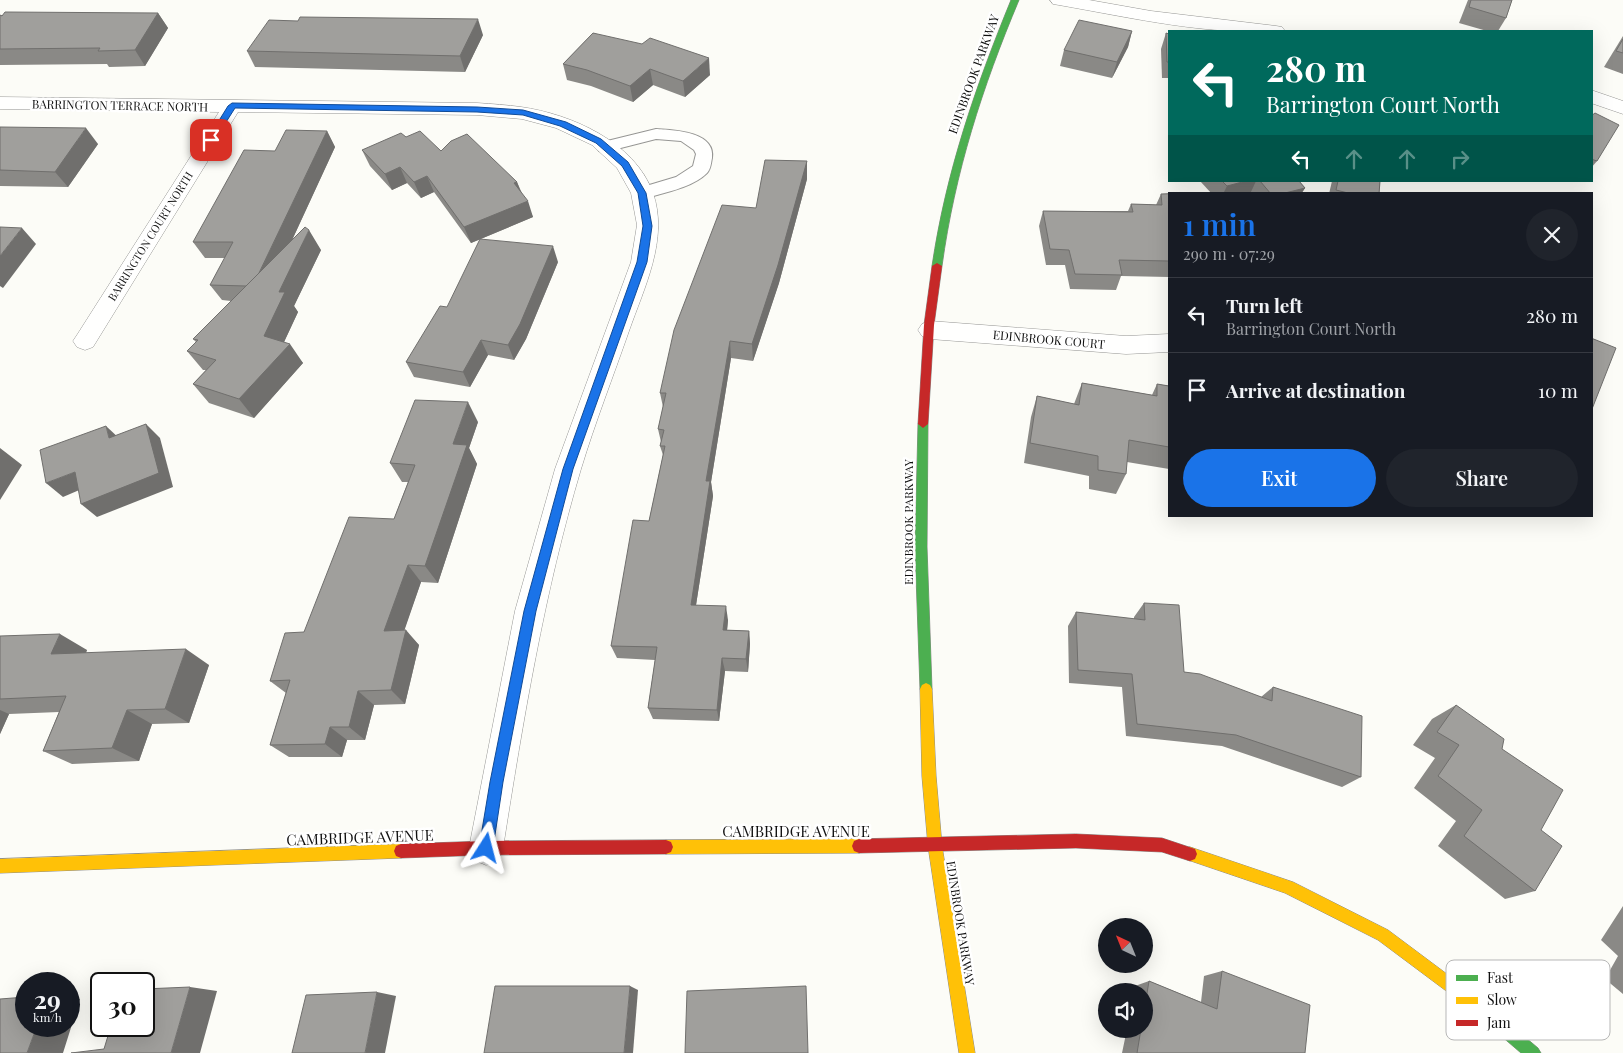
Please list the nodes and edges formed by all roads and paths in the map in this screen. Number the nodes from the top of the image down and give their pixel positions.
1 (1015, 0) edge
2 (1059, 0) edge
3 (1262, 30) edge
4 (1593, 97) edge
5 (0, 103) edge
6 (232, 106) junction
7 (1623, 108) edge
8 (605, 147) junction
9 (642, 193) junction
10 (930, 330) junction
11 (85, 341) dead end
12 (1168, 343) edge
13 (935, 845) junction
14 (486, 848) junction
15 (0, 866) edge
16 (1446, 983) edge
17 (1517, 1040) edge
18 (967, 1053) edge
19 (1532, 1053) edge

1 - 10 street, EDINBROOK PARKWAY
2 - 3 street
4 - 7 street
5 - 6 street, BARRINGTON TERRACE NORTH
6 - 8 street, BARRINGTON TERRACE NORTH
6 - 11 street, BARRINGTON COURT NORTH
8 - 9 street, BARRINGTON TERRACE NORTH
8 - 9 lane
9 - 14 street, BARRINGTON TERRACE NORTH
10 - 12 street, EDINBROOK COURT
10 - 13 street, EDINBROOK PARKWAY
13 - 14 street, CAMBRIDGE AVENUE
13 - 16 street, CAMBRIDGE AVENUE
13 - 18 street, EDINBROOK PARKWAY
14 - 15 street, CAMBRIDGE AVENUE
17 - 19 street, CAMBRIDGE AVENUE

